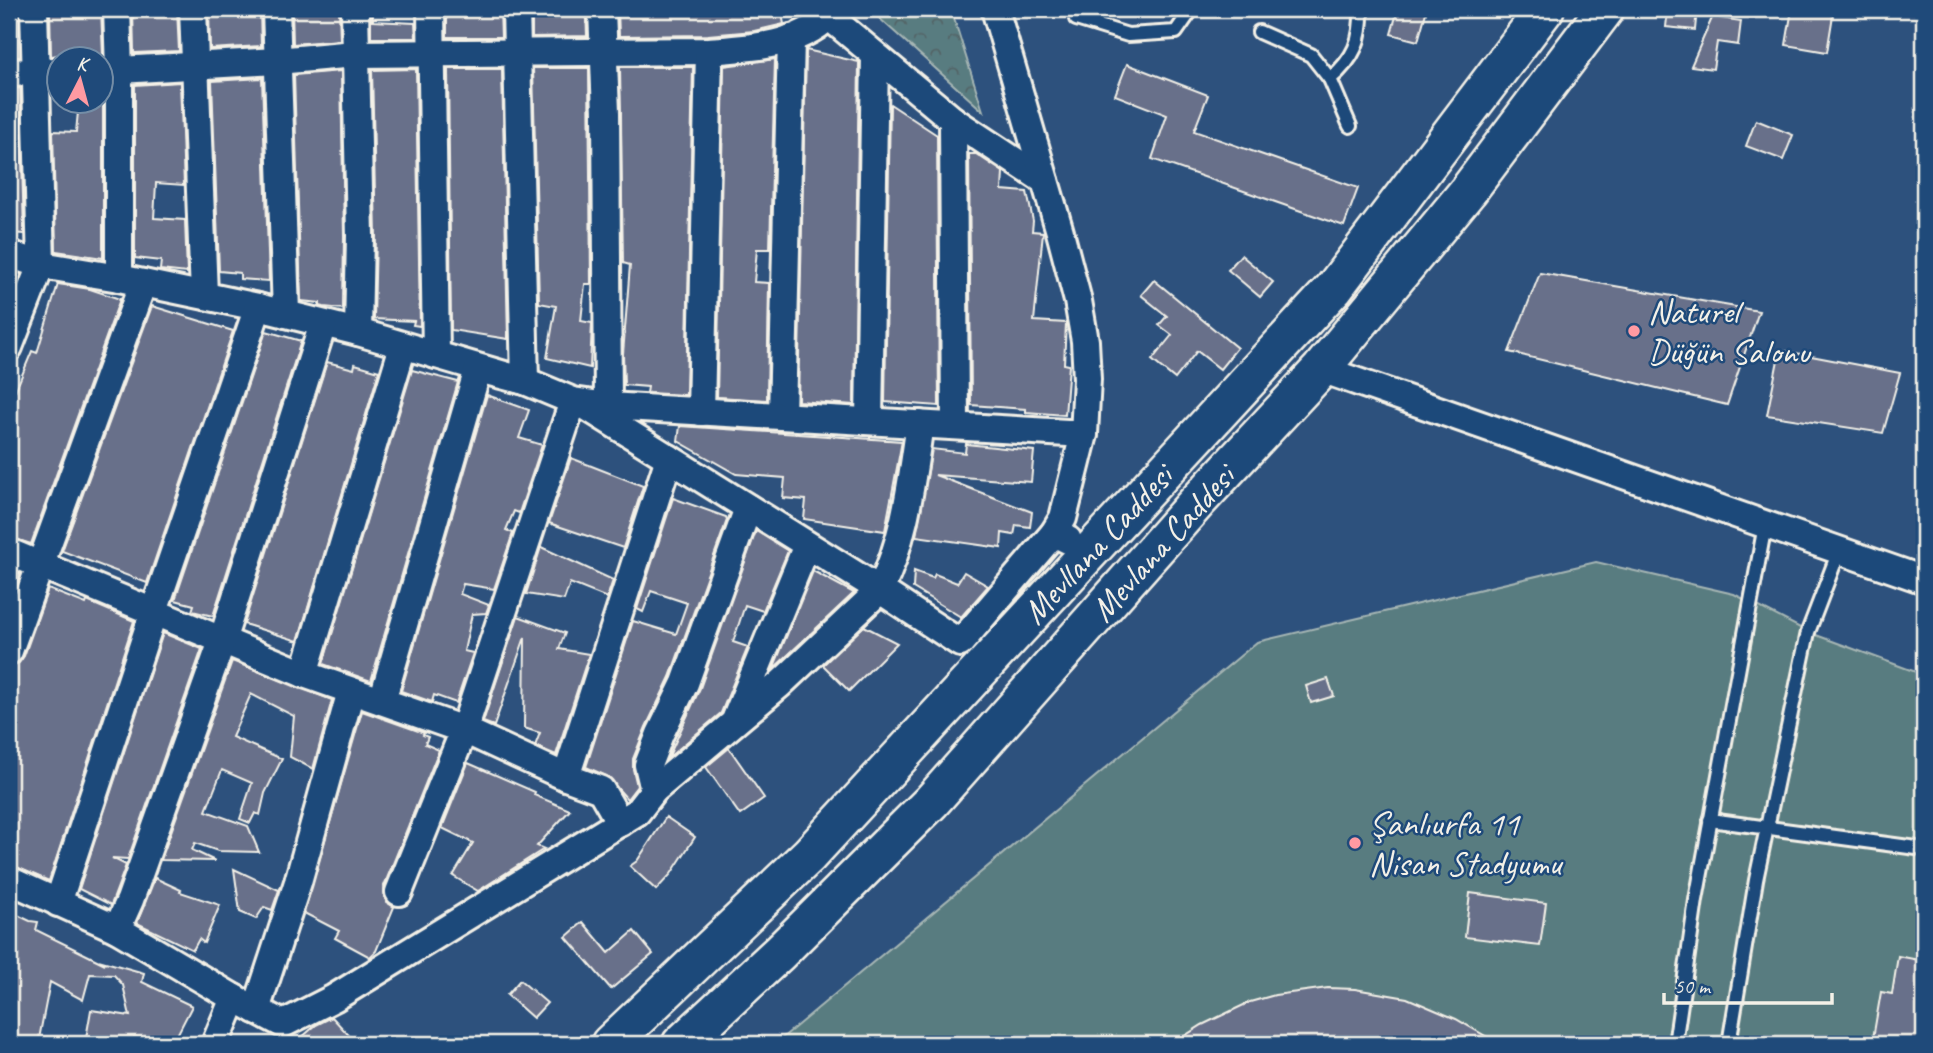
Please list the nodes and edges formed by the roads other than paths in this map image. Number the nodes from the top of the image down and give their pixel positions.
1 (34, 9) edge
2 (117, 9) edge
3 (193, 9) edge
4 (276, 9) edge
5 (355, 9) edge
6 (431, 9) edge
7 (516, 9) edge
8 (602, 9) edge
9 (995, 9) edge
10 (1192, 9) edge
11 (1361, 9) edge
12 (1545, 9) edge
13 (1605, 9) edge
14 (824, 13) edge
15 (1076, 19) dead end
16 (1259, 32) dead end
17 (791, 38) junction
18 (113, 46) edge
19 (709, 51) junction
20 (604, 52) junction
21 (517, 53) junction
22 (355, 54) junction
23 (432, 54) junction
24 (875, 56) junction
25 (277, 61) junction
26 (46, 62) edge
27 (195, 66) junction
28 (46, 71) edge
29 (116, 71) edge
30 (9, 73) edge
31 (1330, 79) junction
32 (46, 116) edge
33 (115, 116) edge
34 (953, 120) junction
35 (1350, 126) dead end
36 (1045, 181) junction
37 (9, 254) edge
38 (41, 265) junction
39 (131, 280) junction
40 (204, 295) junction
41 (258, 307) junction
42 (286, 314) junction
43 (323, 324) junction
44 (358, 332) junction
45 (9, 346) edge
46 (403, 346) junction
47 (436, 355) junction
48 (1321, 369) junction
49 (525, 381) junction
50 (576, 402) junction
51 (608, 406) junction
52 (701, 412) junction
53 (782, 416) junction
54 (869, 421) junction
55 (920, 425) junction
56 (955, 426) junction
57 (1084, 434) junction
58 (669, 458) junction
59 (748, 508) junction
60 (1765, 525) junction
61 (1054, 533) junction
62 (807, 545) junction
63 (1839, 551) junction
64 (9, 552) edge
65 (1090, 552) junction
66 (41, 565) junction
67 (1924, 580) edge
68 (880, 590) junction
69 (154, 611) junction
70 (222, 641) junction
71 (9, 650) edge
72 (304, 674) junction
73 (351, 691) junction
74 (383, 701) junction
75 (734, 722) junction
76 (464, 730) junction
77 (566, 777) junction
78 (654, 790) junction
79 (1710, 820) junction
80 (620, 823) junction
81 (1767, 827) junction
82 (1924, 849) edge
83 (9, 880) edge
84 (399, 892) dead end
85 (58, 903) junction
86 (117, 929) junction
87 (245, 1004) junction
88 (215, 1044) edge
89 (610, 1044) edge
90 (681, 1044) edge
91 (1675, 1044) edge
92 (1729, 1044) edge

1 - 26 street
2 - 18 street
3 - 27 street
4 - 25 street
5 - 22 street
6 - 23 street
7 - 21 street
8 - 20 street
9 - 36 street
10 - 15 lane
11 - 31 lane
12 - 65 main road, Mevllana Caddesi
13 - 48 main road, Mevlana Caddesi
14 - 17 street
14 - 24 street
16 - 31 lane
17 - 19 street
17 - 53 street
19 - 20 street
19 - 52 street
20 - 21 street
20 - 51 street
21 - 23 street
21 - 49 street
22 - 23 street
22 - 25 street
22 - 44 street
23 - 47 street
24 - 34 street
24 - 54 street
25 - 27 street
25 - 42 street
27 - 29 street
27 - 40 street
28 - 30 street
31 - 35 lane
32 - 38 street
33 - 39 street
34 - 36 street
34 - 56 street
36 - 57 street
37 - 38 street
38 - 39 street
38 - 45 street
39 - 40 street
39 - 66 street
40 - 41 street
41 - 42 street
41 - 69 street
42 - 43 street
43 - 44 street
43 - 70 street
44 - 46 street
46 - 47 street
46 - 72 street
47 - 49 street
48 - 60 street
48 - 90 main road, Mevlana Caddesi
49 - 50 street
49 - 74 street
50 - 51 street
50 - 58 street
50 - 76 street
51 - 52 street
52 - 53 street
53 - 54 street
54 - 55 street
55 - 56 street
55 - 68 street
56 - 57 street
57 - 61 street
58 - 59 street
58 - 77 street
59 - 62 street
59 - 78 street
60 - 63 street
60 - 79 lane
61 - 65 street
61 - 68 street
62 - 68 street
62 - 75 street
63 - 67 street
63 - 81 lane
64 - 66 street
65 - 89 main road, Mevllana Caddesi
66 - 69 street
66 - 71 street
68 - 75 street
69 - 70 street
69 - 85 street
70 - 72 street
70 - 86 street
72 - 73 street
73 - 74 street
73 - 87 street
74 - 76 street
75 - 78 street
76 - 77 street
76 - 84 street
77 - 80 street
78 - 80 street
79 - 81 lane
79 - 91 lane
80 - 87 street
81 - 82 lane
81 - 92 lane
83 - 85 street
85 - 86 street
86 - 87 street
87 - 88 street

